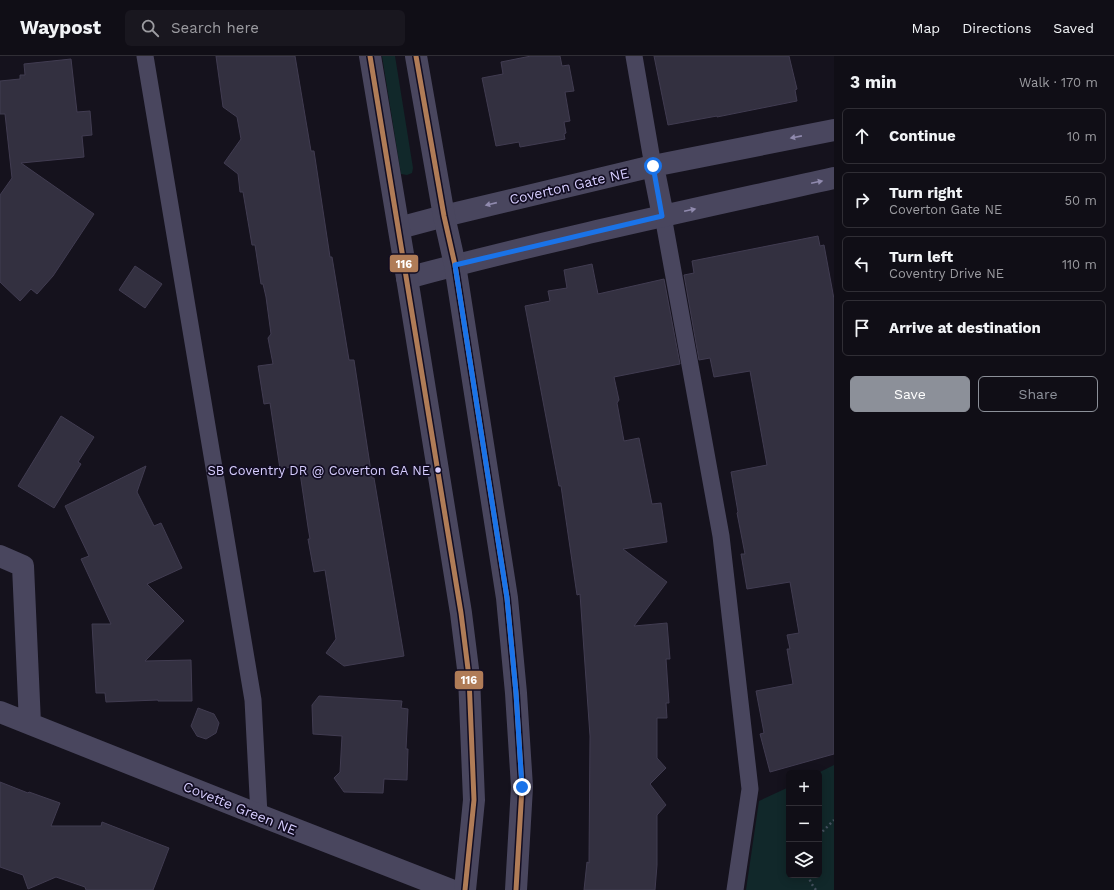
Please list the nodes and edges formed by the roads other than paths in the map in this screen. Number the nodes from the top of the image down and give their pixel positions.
1 (145, 56) edge
2 (370, 56) edge
3 (416, 56) edge
4 (634, 56) edge
5 (834, 130) edge
6 (653, 166) junction
7 (834, 178) edge
8 (444, 216) junction
9 (662, 216) junction
10 (399, 228) junction
11 (455, 265) junction
12 (408, 278) junction
13 (0, 556) edge
14 (0, 712) edge
15 (30, 724) junction
16 (259, 815) junction
17 (451, 890) edge
18 (465, 890) edge
19 (516, 890) edge
20 (735, 890) edge

1 - 16 lane
2 - 10 street
3 - 8 street
4 - 6 lane
5 -> 6 street, Coverton Gate NE
6 -> 8 street, Coverton Gate NE
6 - 9 street
9 -> 7 street
8 - 10 street, Coverton Gate NE
8 - 11 street
9 - 11 street
9 - 20 lane
10 - 12 street
11 - 12 street
11 - 19 street
12 - 18 street
13 - 15 street
14 - 15 street, Covette Green NE
15 - 16 street, Covette Green NE
16 - 17 street, Covette Green NE

